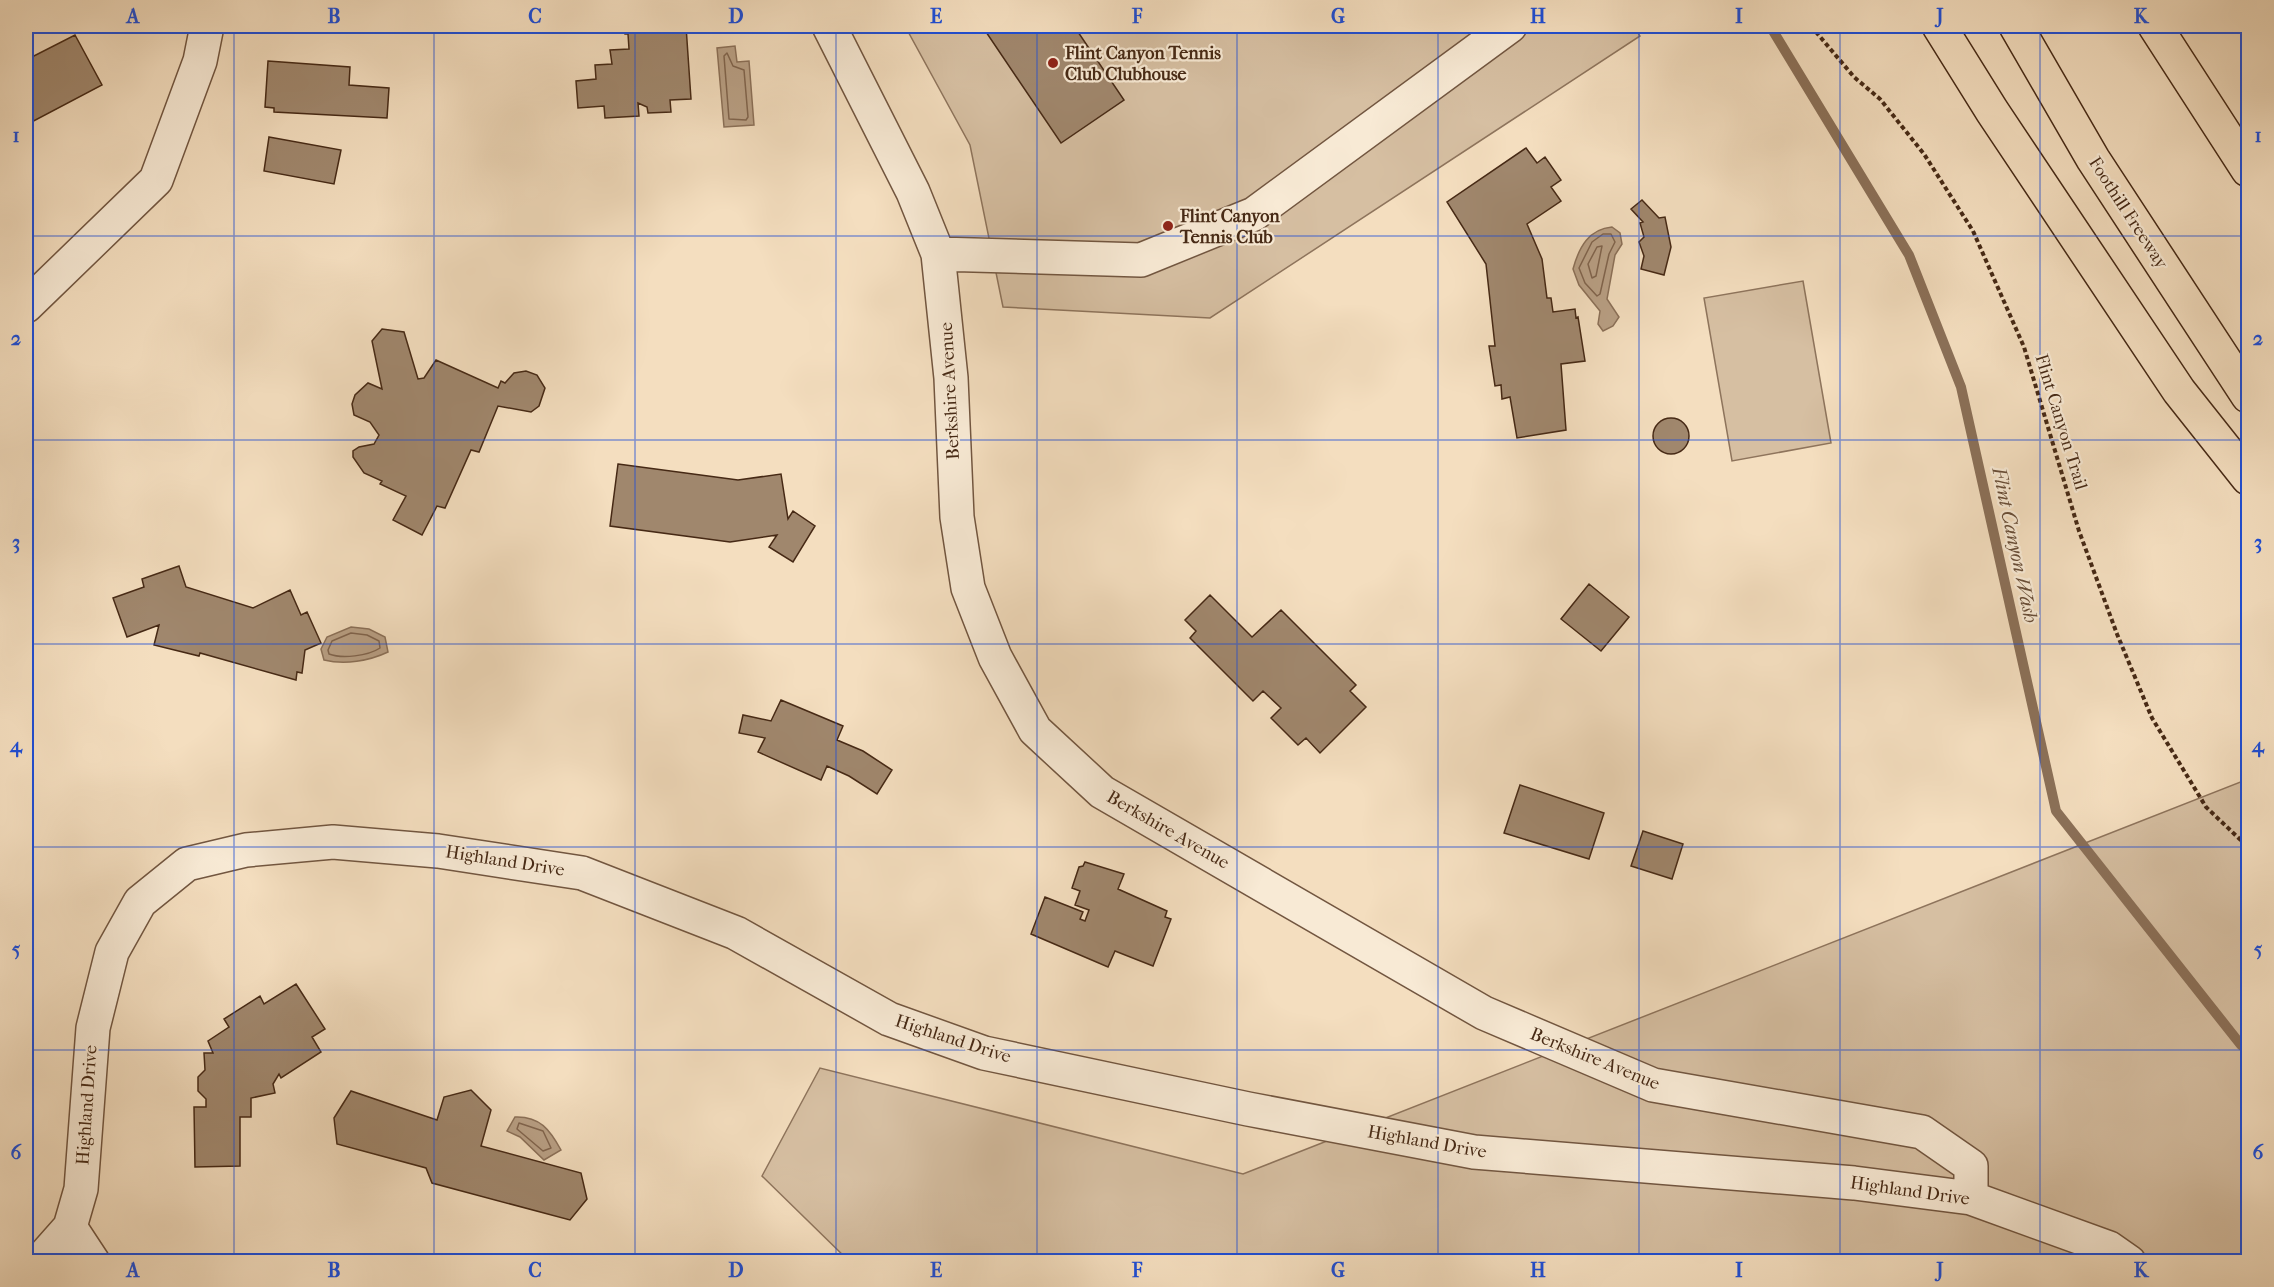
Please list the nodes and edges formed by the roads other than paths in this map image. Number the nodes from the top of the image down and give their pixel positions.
1 (207, 26) edge
2 (829, 26) edge
3 (1510, 26) edge
4 (1939, 26) edge
5 (2016, 26) edge
6 (2155, 26) edge
7 (2248, 170) edge
8 (938, 254) junction
9 (26, 306) edge
10 (2248, 396) edge
11 (2248, 478) edge
12 (1971, 1198) junction
13 (70, 1227) junction
14 (39, 1262) edge
15 (93, 1262) edge
16 (2128, 1262) edge

1 - 9 street
2 - 8 street, Berkshire Avenue
3 - 8 street
4 - 11 highway
5 - 10 highway, Foothill Freeway
6 - 7 highway
8 - 12 street, Berkshire Avenue
12 - 13 street, Highland Drive
12 - 16 street, Highland Drive
13 - 14 street
13 - 15 street

